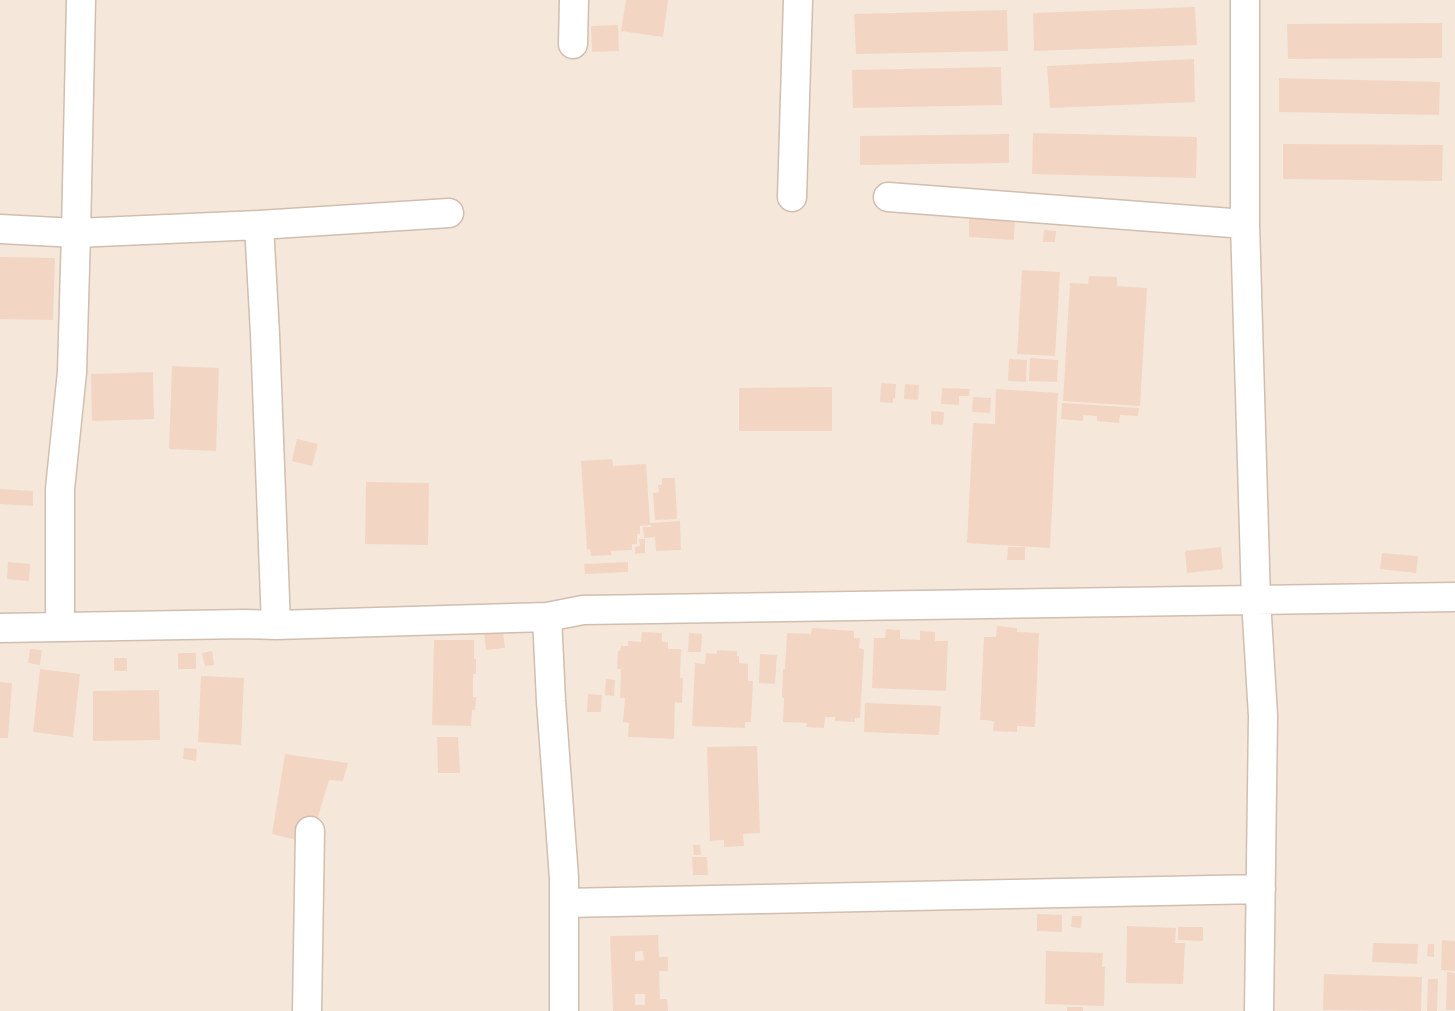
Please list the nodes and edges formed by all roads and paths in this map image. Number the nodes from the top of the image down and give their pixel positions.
1 (81, 0) edge
2 (573, 0) edge
3 (798, 0) edge
4 (1245, 0) edge
5 (573, 44) dead end
6 (792, 197) dead end
7 (888, 197) dead end
8 (449, 213) dead end
9 (1245, 224) junction
10 (259, 225) junction
11 (0, 229) edge
12 (76, 232) junction
13 (1455, 597) edge
14 (1256, 600) junction
15 (547, 617) junction
16 (276, 625) junction
17 (60, 627) junction
18 (0, 628) edge
19 (310, 831) dead end
20 (1261, 889) junction
21 (564, 903) junction
22 (307, 1011) edge
23 (564, 1011) edge
24 (1259, 1011) edge

1 - 12 street
2 - 5 street
3 - 6 street
4 - 9 street
7 - 9 street
8 - 10 street
9 - 14 street
10 - 12 street
10 - 16 street
11 - 12 street
12 - 17 street
13 - 14 street
14 - 15 street
14 - 20 street
15 - 16 street
15 - 21 street
16 - 17 street
17 - 18 street
19 - 22 street
20 - 21 street
20 - 24 street
21 - 23 street

